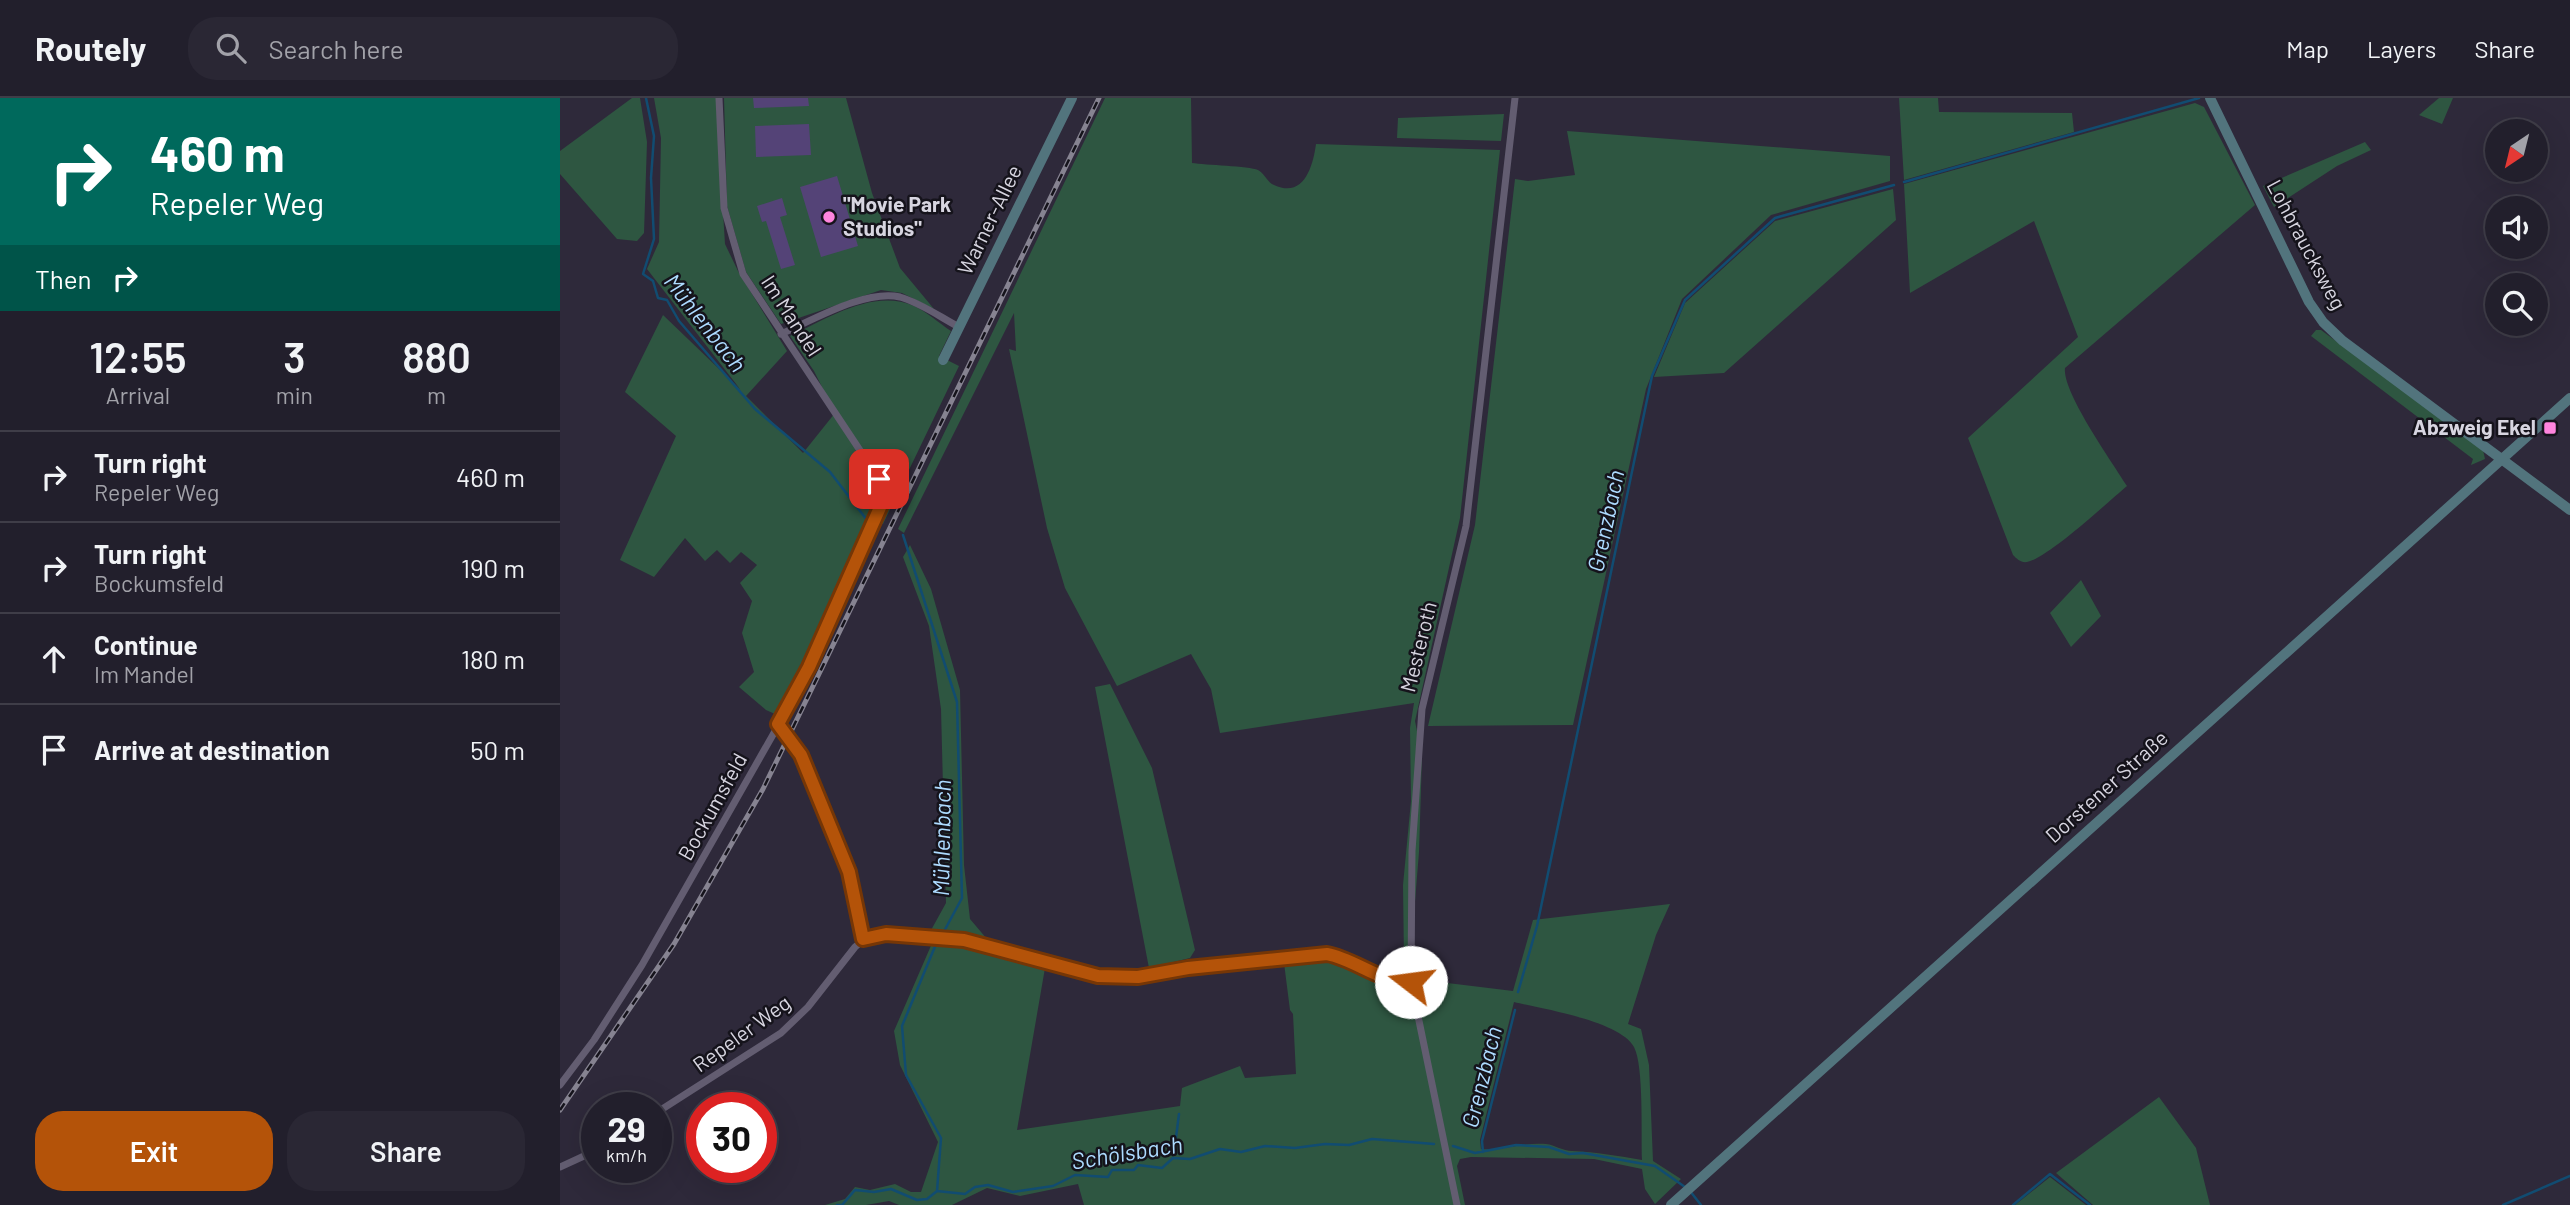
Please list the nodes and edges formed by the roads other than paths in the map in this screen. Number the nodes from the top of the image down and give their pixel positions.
1 (719, 98) edge
2 (1072, 98) edge
3 (1516, 98) edge
4 (2210, 98) edge
5 (959, 327) junction
6 (781, 334) junction
7 (943, 360) dead end
8 (2570, 398) edge
9 (2503, 459) junction
10 (2570, 510) edge
11 (868, 531) joint
12 (778, 724) junction
13 (863, 939) junction
14 (1411, 982) junction
15 (560, 1085) edge
16 (672, 1104) edge
17 (581, 1157) edge
18 (560, 1167) edge
19 (1677, 1201) edge
20 (1457, 1205) edge

1 - 6 street, Im Mandel
2 - 5 main road, Warner-Allee
3 - 14 street, Mesteroth
4 - 9 main road, Lohbraucksweg
5 - 6 street
5 - 7 main road, Warner-Allee
6 - 11 street, Im Mandel
8 - 9 main road, Dorstener Straße
9 - 10 main road, Lohbraucksweg
9 - 19 main road, Dorstener Straße
11 - 12 street, Bockumsfeld
12 - 13 street
12 - 15 street, Bockumsfeld
13 - 14 street
13 - 16 street, Repeler Weg
14 - 20 street, Mesteroth
17 - 18 street

